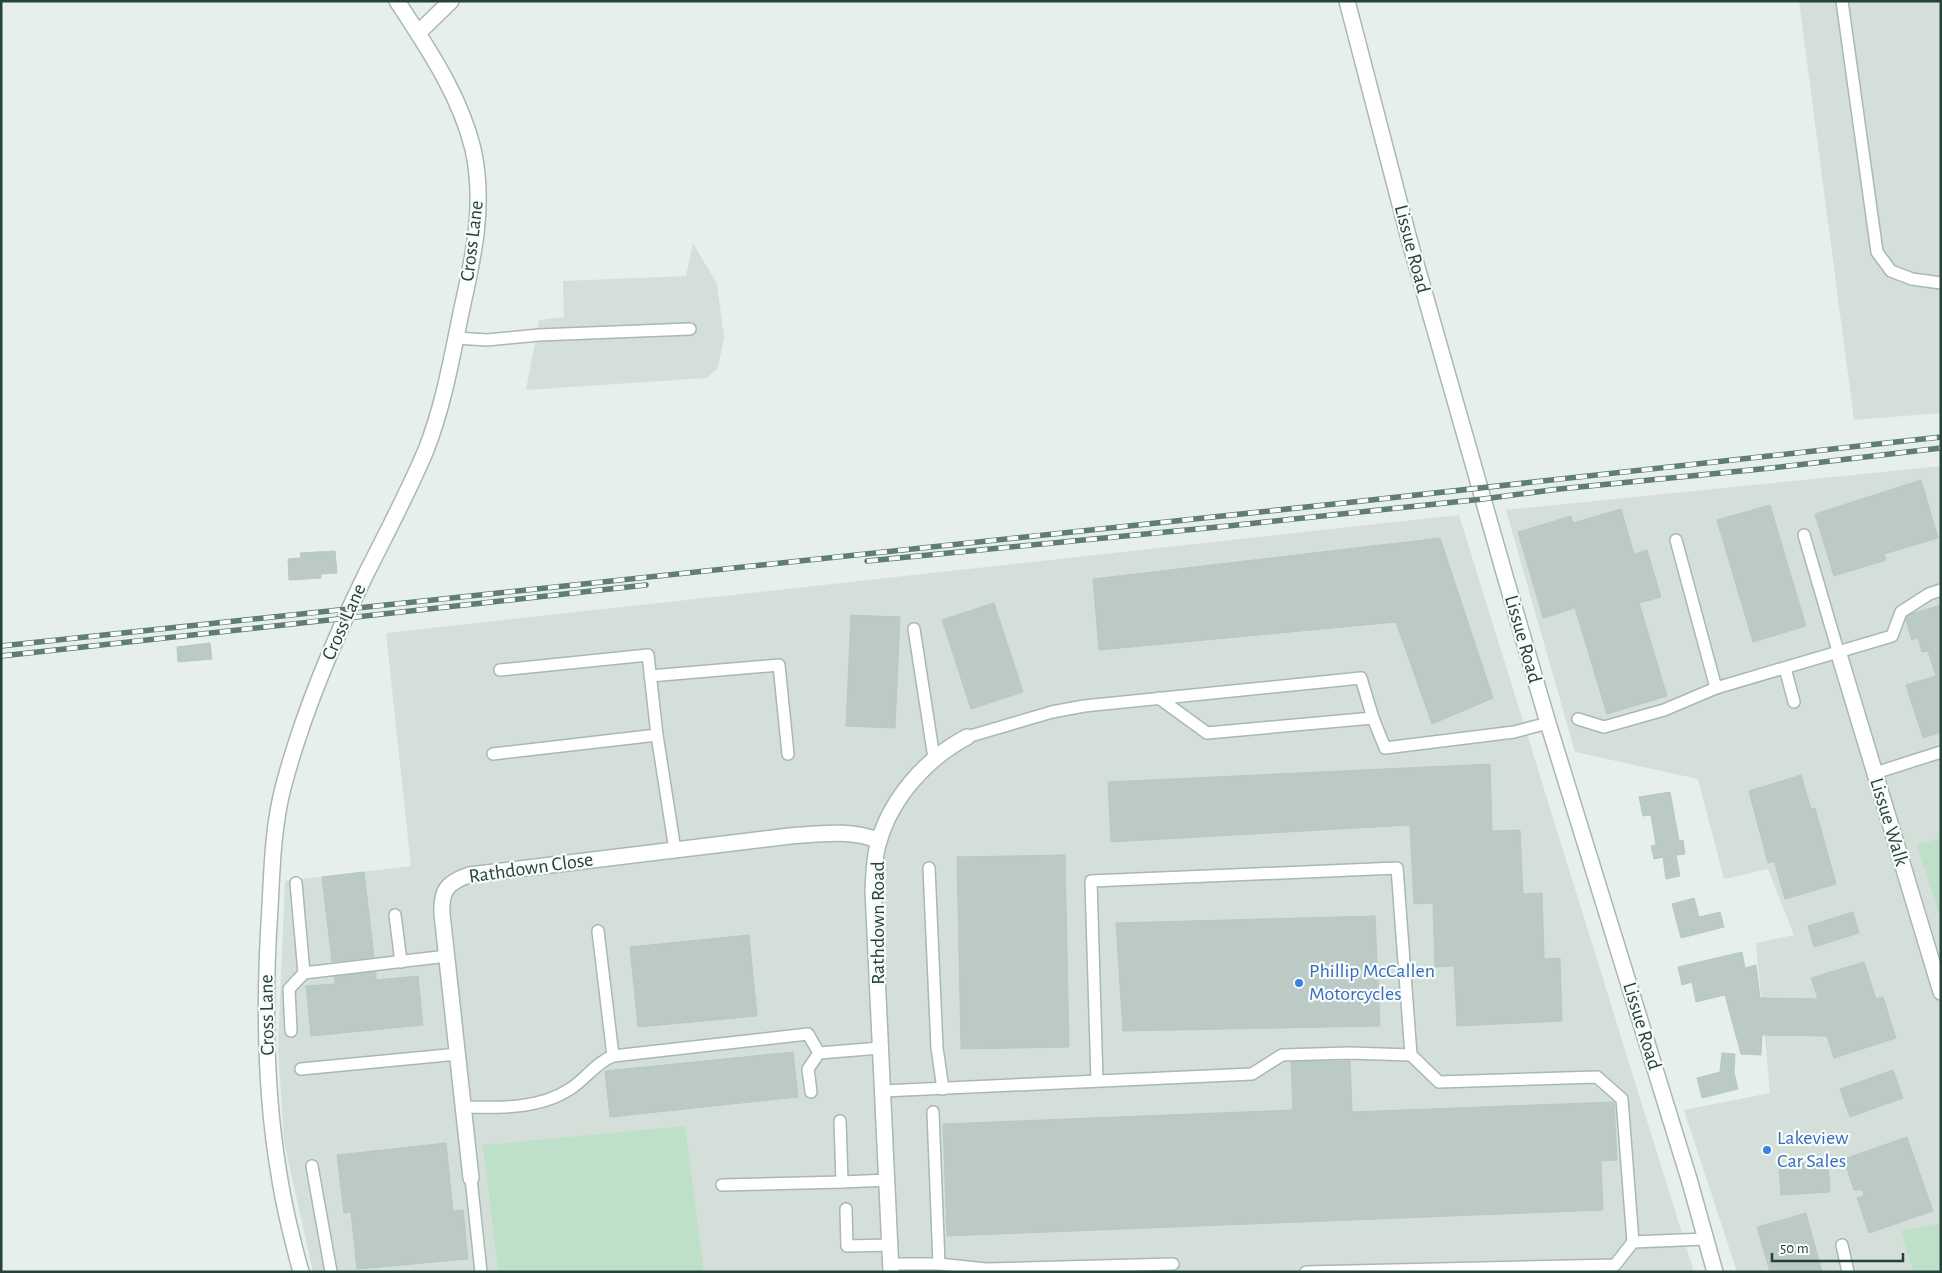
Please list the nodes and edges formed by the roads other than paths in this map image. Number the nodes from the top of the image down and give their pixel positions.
1 (397, 1) edge
2 (451, 1) edge
3 (1347, 1) edge
4 (1842, 1) edge
5 (418, 33) junction
6 (1941, 282) edge
7 (690, 329) dead end
8 (456, 338) junction
9 (1804, 535) dead end
10 (1676, 540) dead end
11 (1941, 590) edge
12 (914, 629) dead end
13 (1838, 651) junction
14 (1784, 668) junction
15 (500, 670) dead end
16 (650, 676) junction
17 (1716, 688) junction
18 (1159, 698) junction
19 (1794, 702) dead end
20 (1373, 718) junction
21 (1578, 719) dead end
22 (1548, 723) junction
23 (658, 735) junction
24 (967, 738) joint
25 (1941, 752) edge
26 (493, 754) dead end
27 (788, 754) dead end
28 (934, 758) junction
29 (1875, 773) junction
30 (879, 841) junction
31 (675, 850) junction
32 (929, 868) dead end
33 (296, 883) dead end
34 (395, 915) dead end
35 (598, 931) dead end
36 (447, 956) junction
37 (400, 962) junction
38 (304, 973) junction
39 (1941, 992) edge
40 (291, 1031) dead end
41 (880, 1048) junction
42 (819, 1053) junction
43 (458, 1054) junction
44 (1411, 1054) junction
45 (613, 1056) junction
46 (301, 1069) dead end
47 (1097, 1081) junction
48 (943, 1089) junction
49 (883, 1091) junction
50 (810, 1092) dead end
51 (464, 1107) junction
52 (932, 1112) dead end
53 (840, 1121) dead end
54 (312, 1166) dead end
55 (471, 1178) joint
56 (888, 1180) junction
57 (842, 1182) junction
58 (722, 1185) dead end
59 (846, 1209) dead end
60 (1706, 1239) junction
61 (1633, 1242) junction
62 (890, 1245) junction
63 (1842, 1245) dead end
64 (939, 1264) junction
65 (1173, 1264) dead end
66 (891, 1268) edge
67 (301, 1272) edge
68 (331, 1272) edge
69 (481, 1272) edge
70 (1306, 1272) edge
71 (1715, 1272) edge
72 (1848, 1272) edge

1 - 5 street, Cross Lane
2 - 5 street
3 - 22 street, Lissue Road
4 - 6 lane
5 - 8 street, Cross Lane
7 - 8 lane
8 - 67 street, Cross Lane
9 - 13 lane
10 - 17 lane
11 - 13 lane
12 - 28 lane
13 - 14 lane
13 - 29 street, Lissue Walk
14 - 17 lane
14 - 19 lane
15 - 16 lane
16 - 23 lane
16 - 27 lane
17 - 21 lane
18 - 20 lane
18 - 20 lane, Rathdown Road
18 - 24 lane, Rathdown Road
20 - 22 lane
22 - 60 street, Lissue Road
23 - 26 lane
23 - 31 lane
24 - 28 street, Rathdown Road
25 - 29 lane
28 - 30 street, Rathdown Road
29 - 39 street, Lissue Walk
30 - 31 street, Rathdown Close
30 - 41 street, Rathdown Road
31 - 36 street, Rathdown Close
32 - 48 lane
33 - 38 lane
34 - 37 lane
35 - 45 lane
36 - 37 lane
36 - 43 street, Rathdown Close
37 - 38 lane
38 - 40 lane
41 - 42 lane
41 - 49 street, Rathdown Road
42 - 45 lane
42 - 50 lane
43 - 46 lane
43 - 51 street, Rathdown Close
44 - 47 lane
44 - 47 lane
44 - 61 lane
45 - 51 lane
47 - 48 lane
48 - 49 lane
49 - 56 street, Rathdown Road
51 - 55 street, Rathdown Close
52 - 64 lane
53 - 57 lane
54 - 68 lane
55 - 69 lane
56 - 57 lane
56 - 62 street, Rathdown Road
57 - 58 lane
59 - 62 lane
60 - 61 lane
60 - 71 street, Lissue Road
61 - 70 lane
62 - 66 street, Rathdown Road
63 - 72 lane
64 - 65 lane
64 - 66 lane

